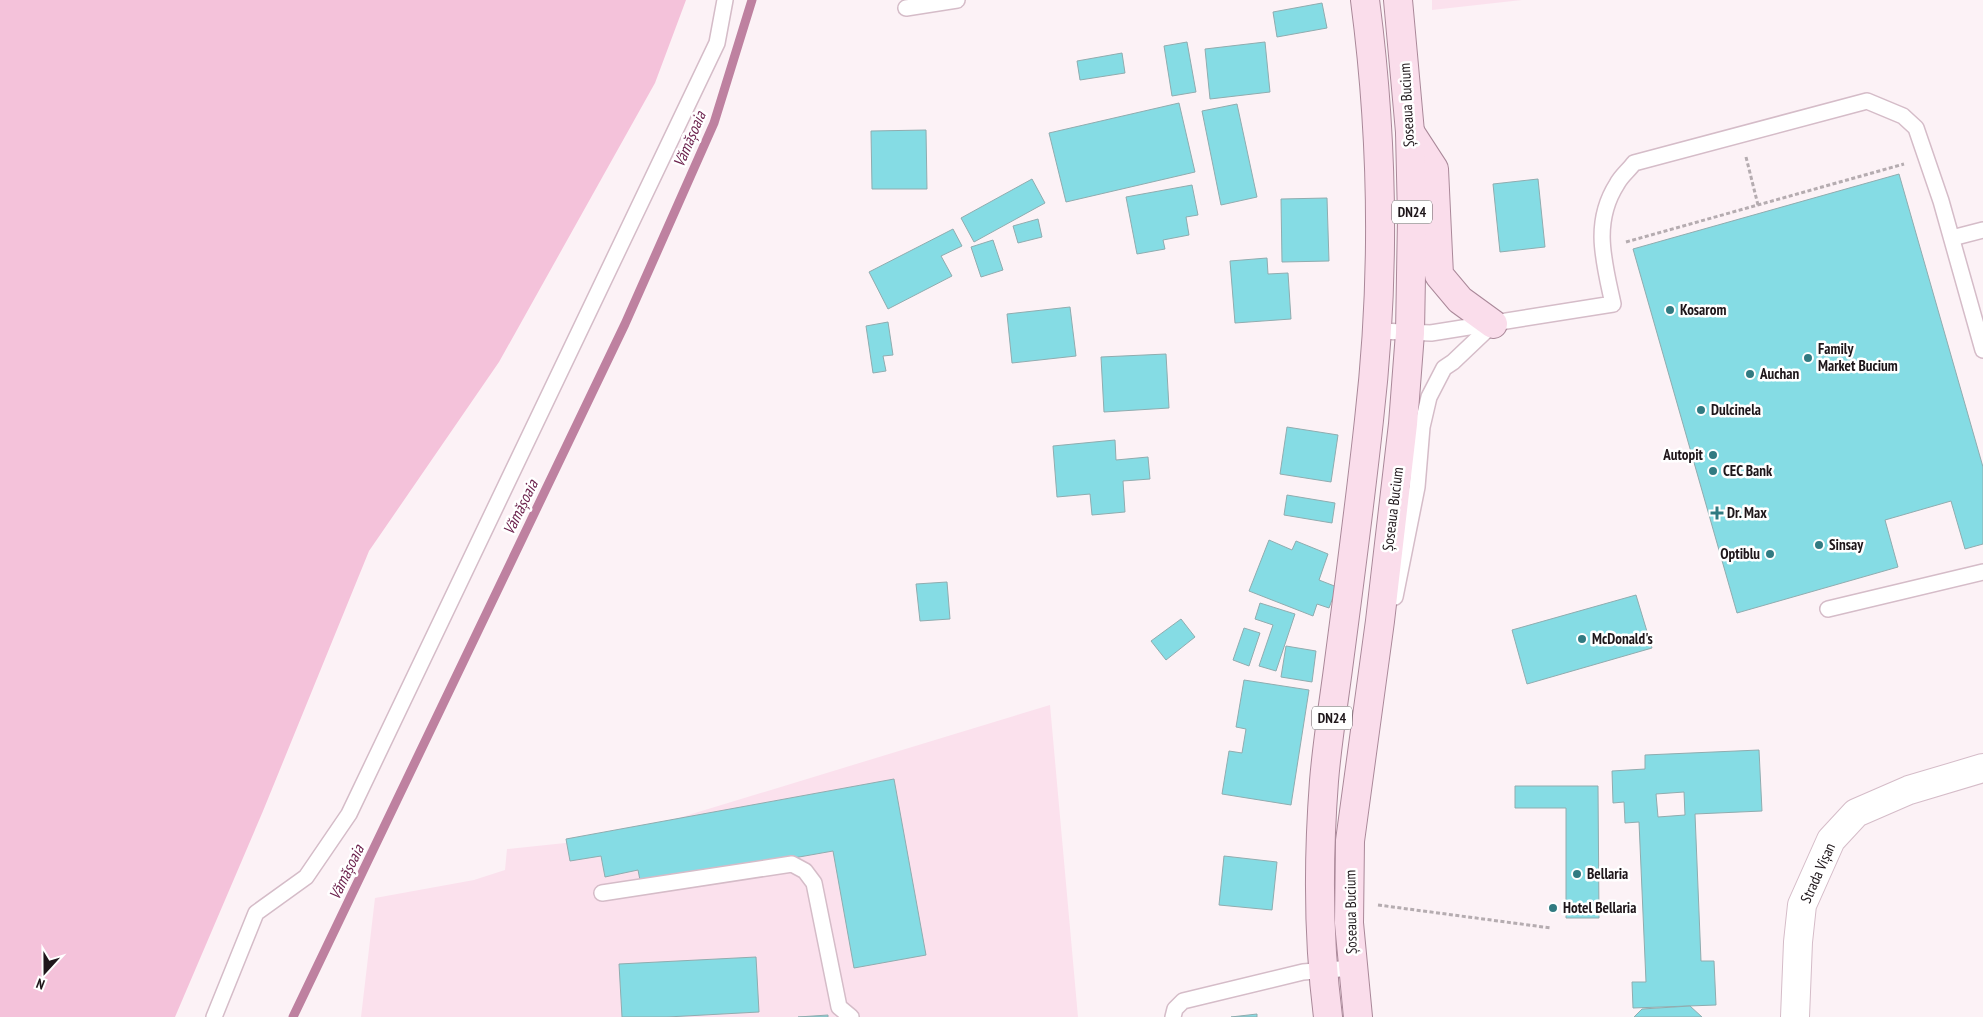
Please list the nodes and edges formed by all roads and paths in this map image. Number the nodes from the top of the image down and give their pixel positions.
1 (725, 0) edge
2 (957, 0) edge
3 (1365, 0) edge
4 (1398, 0) edge
5 (906, 8) dead end
6 (1410, 132) junction
7 (1740, 134) junction
8 (1927, 158) junction
9 (1758, 205) junction
10 (1983, 230) edge
11 (1952, 238) junction
12 (1601, 249) junction
13 (1493, 324) junction
14 (1378, 332) junction
15 (1410, 333) junction
16 (1983, 350) edge
17 (1983, 572) edge
18 (1828, 609) dead end
19 (1365, 722) junction
20 (1983, 768) edge
21 (602, 893) dead end
22 (1382, 905) dead end
23 (1551, 928) dead end
24 (1352, 968) junction
25 (1323, 970) junction
26 (214, 1017) edge
27 (851, 1017) edge
28 (1173, 1017) edge
29 (1328, 1017) edge
30 (1358, 1017) edge
31 (1795, 1017) edge

1 - 26 lane
2 - 5 lane
3 - 14 main road, Șoseaua Bucium / DN24
4 - 6 main road, Șoseaua Bucium / DN24
6 - 13 main road
6 - 15 main road, Șoseaua Bucium / DN24
7 - 8 lane
7 - 9 path
7 - 12 lane
8 - 9 path
8 - 11 lane
9 - 12 path
10 - 11 lane
11 - 16 lane
12 - 13 lane
13 - 15 lane
13 - 19 lane
14 - 15 lane
14 - 25 main road, Șoseaua Bucium / DN24
15 - 19 main road, Șoseaua Bucium / DN24
17 - 18 lane
19 - 24 main road, Șoseaua Bucium / DN24
20 - 31 street, Strada Vișan
21 - 27 lane
22 - 23 path
24 - 25 lane
24 - 30 main road, Șoseaua Bucium / DN24
25 - 28 lane
25 - 29 main road, Șoseaua Bucium / DN24

